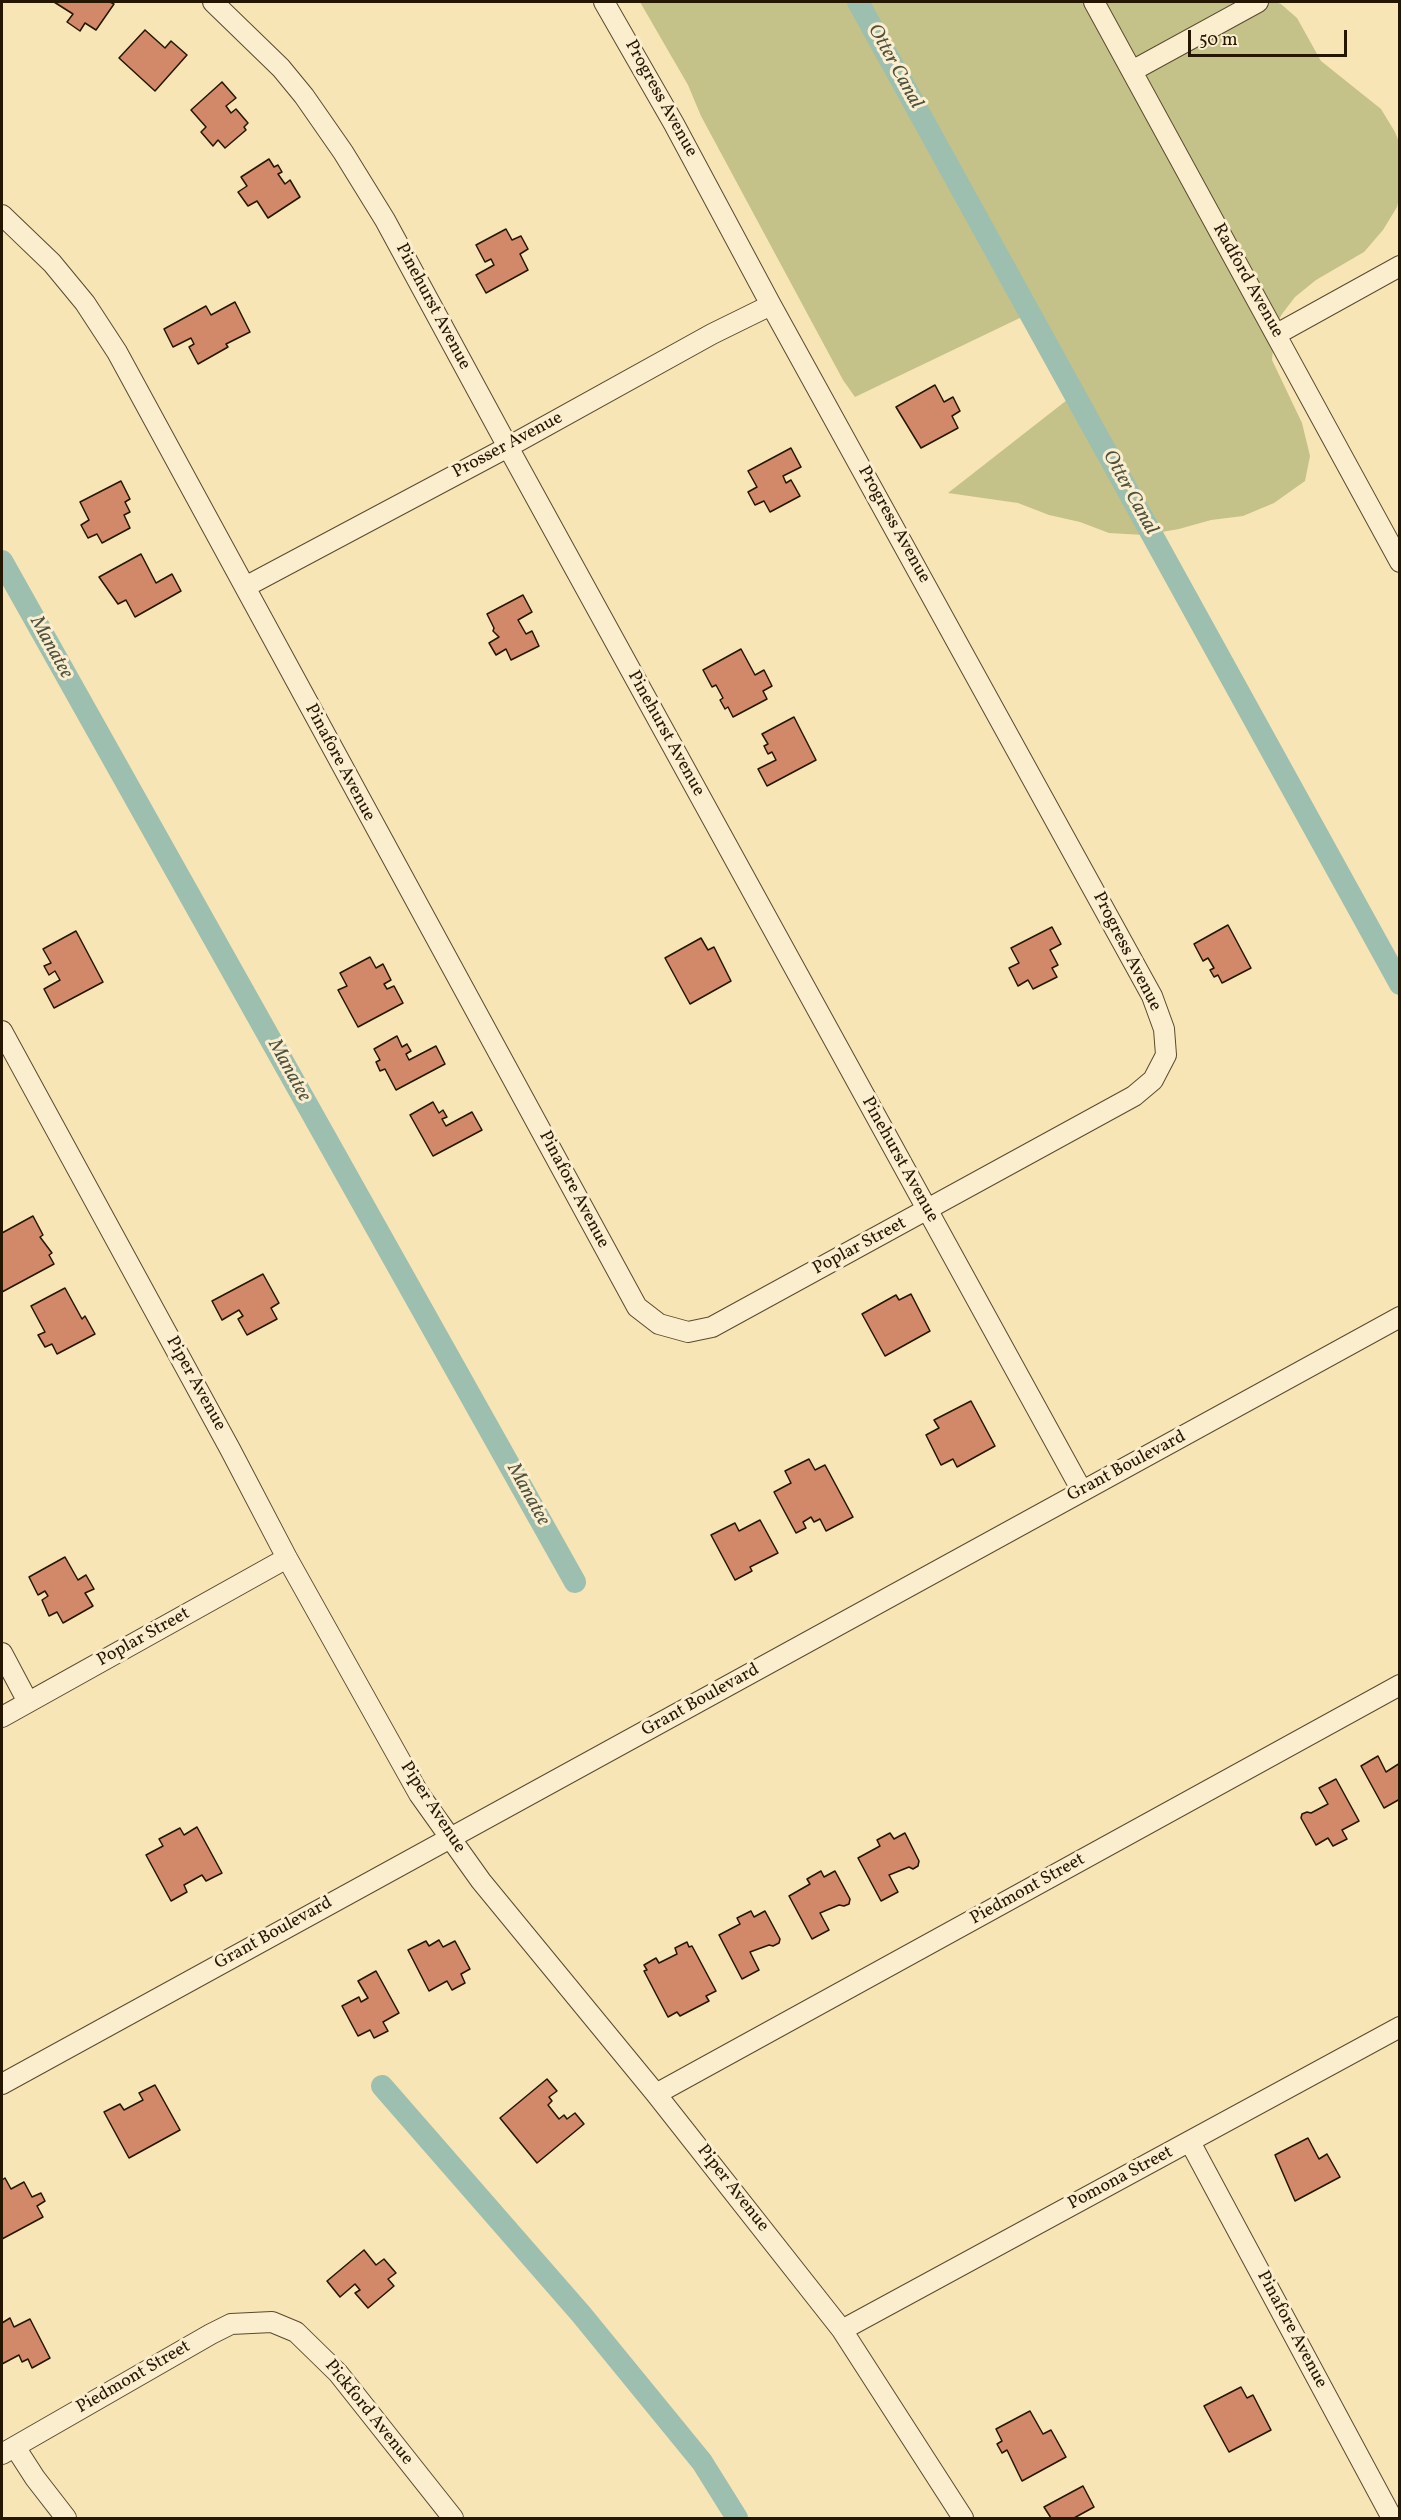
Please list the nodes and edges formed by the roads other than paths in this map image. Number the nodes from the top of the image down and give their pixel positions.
1 (213, 2) edge
2 (604, 2) edge
3 (1094, 2) edge
4 (1258, 2) edge
5 (1132, 70) junction
6 (2, 215) edge
7 (1400, 267) edge
8 (771, 305) junction
9 (1276, 334) junction
10 (508, 447) junction
11 (1400, 562) edge
12 (245, 587) junction
13 (2, 1031) edge
14 (1166, 1055) joint
15 (927, 1211) junction
16 (1400, 1317) edge
17 (659, 1324) joint
18 (1082, 1491) junction
19 (287, 1558) junction
20 (2, 1653) edge
21 (1400, 1686) edge
22 (28, 1701) junction
23 (2, 1717) edge
24 (449, 1837) junction
25 (1400, 2027) edge
26 (2, 2084) edge
27 (656, 2094) junction
28 (1190, 2142) junction
29 (272, 2322) joint
30 (842, 2330) junction
31 (8, 2450) edge
32 (66, 2518) edge
33 (453, 2518) edge
34 (963, 2518) edge
35 (1392, 2518) edge

1 - 10 street, Pinehurst Avenue
2 - 8 street, Progress Avenue
3 - 5 street, Radford Avenue
4 - 5 street
5 - 9 street, Radford Avenue
6 - 12 street, Pinafore Avenue
7 - 9 street
8 - 10 street, Prosser Avenue
8 - 14 street, Progress Avenue
9 - 11 street, Radford Avenue
10 - 12 street, Prosser Avenue
10 - 15 street, Pinehurst Avenue
12 - 17 street, Pinafore Avenue
13 - 19 street, Piper Avenue
14 - 15 street, Poplar Street
15 - 17 street, Poplar Street
15 - 18 street, Pinehurst Avenue
16 - 18 street, Grant Boulevard
18 - 24 street, Grant Boulevard
19 - 22 street, Poplar Street
19 - 24 street, Piper Avenue
20 - 22 street
21 - 27 street, Piedmont Street
22 - 23 street, Poplar Street
24 - 26 street, Grant Boulevard
24 - 27 street, Piper Avenue
25 - 28 street, Pomona Street
27 - 30 street, Piper Avenue
28 - 30 street, Pomona Street
28 - 35 street, Pinafore Avenue
29 - 31 street, Piedmont Street
29 - 33 street, Pickford Avenue
30 - 34 street, Piper Avenue
31 - 32 street

